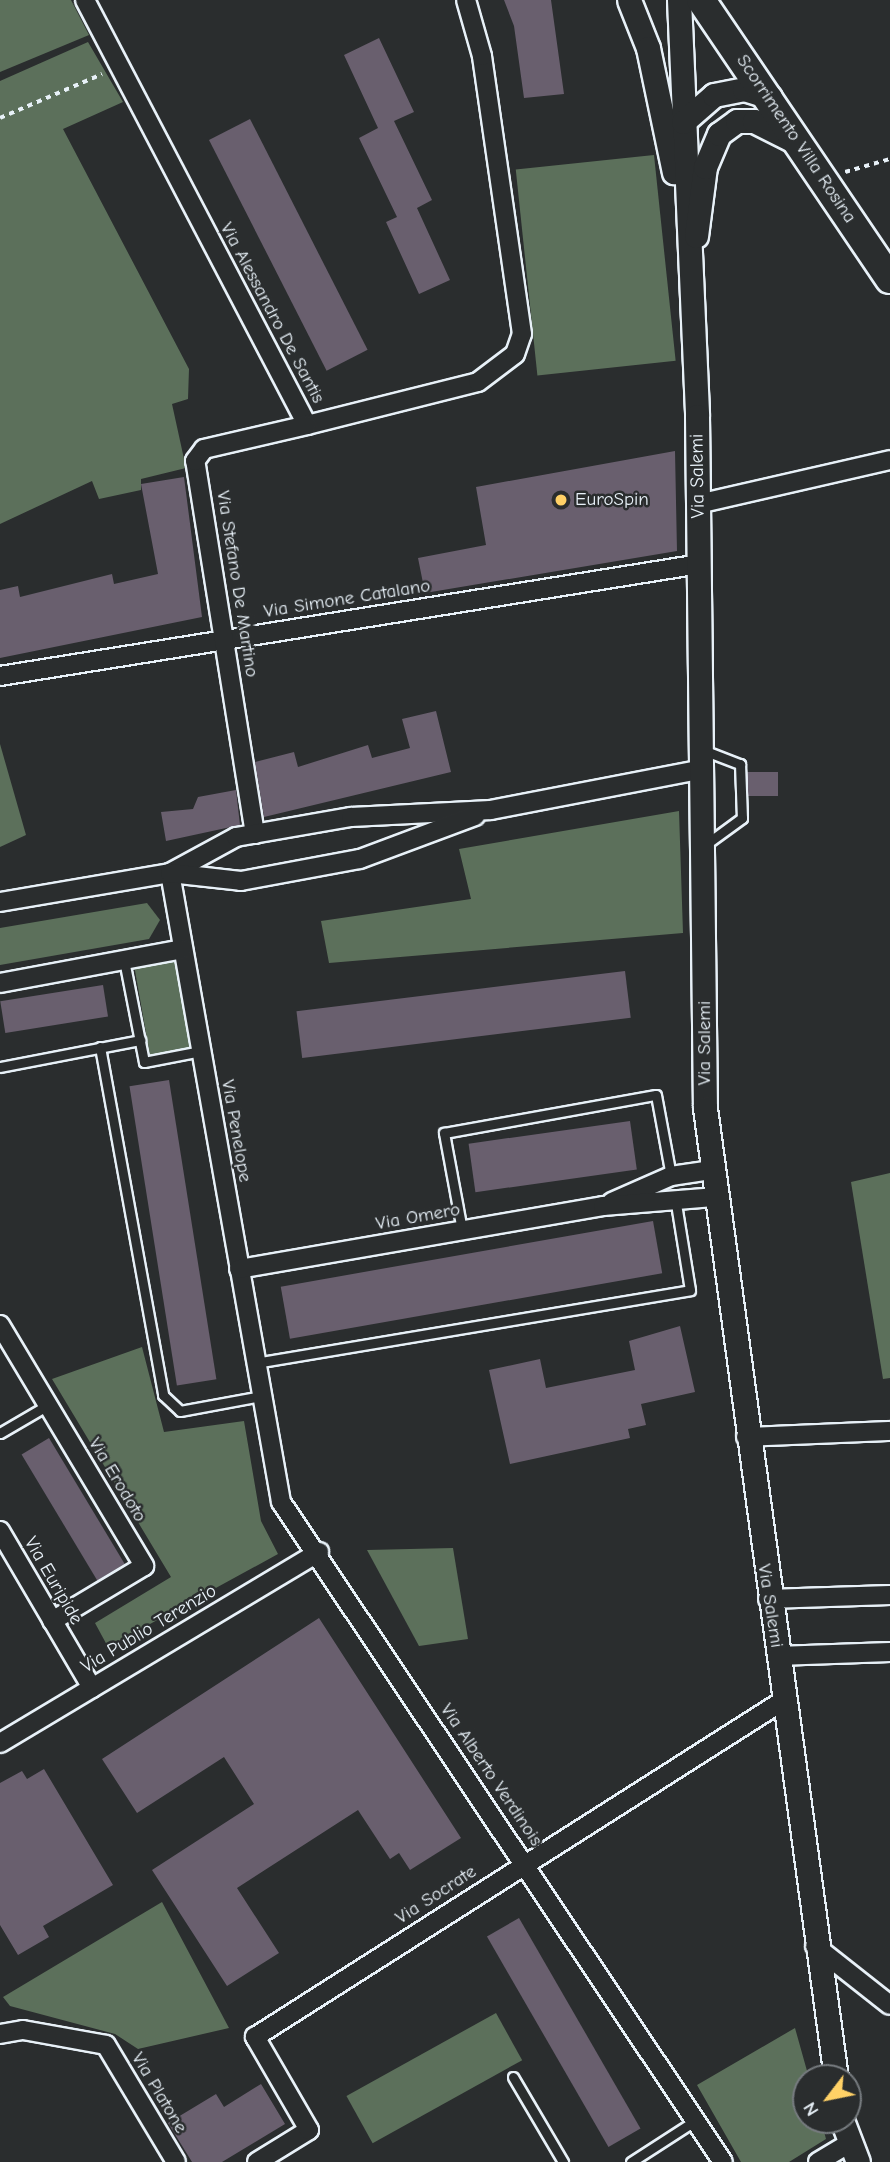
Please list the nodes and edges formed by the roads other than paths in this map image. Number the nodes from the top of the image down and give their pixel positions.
1 (85, 0) edge
2 (466, 0) edge
3 (629, 0) edge
4 (679, 0) edge
5 (701, 0) edge
6 (717, 0) edge
7 (750, 70) junction
8 (770, 97) junction
9 (683, 122) junction
10 (802, 145) junction
11 (684, 222) junction
12 (890, 279) edge
13 (690, 281) junction
14 (307, 425) junction
15 (890, 460) edge
16 (698, 504) junction
17 (700, 564) junction
18 (225, 640) junction
19 (0, 676) edge
20 (703, 759) junction
21 (491, 810) junction
22 (255, 834) junction
23 (704, 846) junction
24 (170, 873) junction
25 (0, 902) edge
26 (183, 949) junction
27 (124, 960) junction
28 (0, 983) edge
29 (140, 1040) junction
30 (100, 1048) junction
31 (201, 1051) junction
32 (0, 1067) edge
33 (711, 1170) junction
34 (671, 1176) junction
35 (713, 1198) junction
36 (676, 1204) junction
37 (603, 1206) junction
38 (462, 1230) junction
39 (239, 1269) junction
40 (0, 1325) edge
41 (256, 1363) junction
42 (261, 1396) junction
43 (48, 1405) junction
44 (890, 1431) edge
45 (0, 1433) edge
46 (746, 1437) junction
47 (0, 1531) edge
48 (319, 1552) junction
49 (890, 1595) edge
50 (768, 1599) junction
51 (52, 1621) junction
52 (890, 1652) edge
53 (777, 1656) junction
54 (92, 1688) junction
55 (784, 1700) junction
56 (0, 1743) edge
57 (525, 1863) junction
58 (815, 1946) junction
59 (888, 1998) edge
60 (0, 2034) edge
61 (834, 2064) edge
62 (513, 2077) dead end
63 (696, 2120) junction
64 (847, 2134) edge
65 (854, 2152) edge
66 (176, 2162) edge
67 (257, 2162) edge
68 (562, 2162) edge
69 (631, 2162) edge
70 (723, 2162) edge
71 (818, 2162) edge

1 - 14 street, Via Alessandro De Santis
2 - 14 street, Via Alessandro De Santis
3 - 11 street
4 - 9 street, Via Salemi
5 - 7 main road, Scorrimento Villa Rosina
6 - 7 street
7 - 8 main road, Scorrimento Villa Rosina
8 - 9 street
8 - 10 main road, Scorrimento Villa Rosina
9 - 11 street, Via Salemi
10 - 12 main road, Scorrimento Villa Rosina
10 - 13 street
11 - 13 street, Via Salemi
13 - 16 street, Via Salemi
14 - 18 street, Via Stefano De Martino
15 - 16 street
16 - 17 street, Via Salemi
17 - 18 street, Via Simone Catalano
17 - 20 street, Via Salemi
18 - 19 street, Via Simone Catalano
18 - 22 street, Via Stefano De Martino
20 - 21 street
20 - 23 street, Via Salemi
20 - 23 lane
21 - 22 street
21 - 24 street
22 - 24 street
23 - 33 street, Via Salemi
24 - 25 street
24 - 26 street, Via Penelope
26 - 27 street
26 - 31 street, Via Penelope
27 - 28 street
27 - 29 lane
29 - 30 lane
29 - 31 lane
30 - 32 lane
30 - 42 lane
31 - 39 street, Via Penelope
33 - 34 street
33 - 35 street, Via Salemi
34 - 37 street
34 - 38 lane
35 - 36 street
35 - 46 street, Via Salemi
36 - 37 street
36 - 41 lane
37 - 38 street, Via Omero
38 - 39 street, Via Omero
39 - 41 street, Via Penelope
40 - 43 street, Via Erodoto
41 - 42 street, Via Penelope
42 - 48 street, Via Alberto Verdinois
43 - 45 lane
43 - 51 street, Via Erodoto
44 - 46 street
46 - 50 street, Via Salemi
47 - 51 street, Via Euripide
48 - 54 street, Via Publio Terenzio
48 - 57 street, Via Alberto Verdinois
49 - 50 street
50 - 53 street, Via Salemi
51 - 54 street, Via Euripide
52 - 53 street
53 - 55 street, Via Salemi
54 - 56 street, Via Publio Terenzio
55 - 57 street, Via Socrate
55 - 58 street, Via Salemi
57 - 63 street, Via Alberto Verdinois
57 - 67 street, Via Socrate
58 - 59 street
58 - 61 street, Via Salemi
60 - 66 street, Via Platone
62 - 68 lane
63 - 69 lane
63 - 70 street, Via Alberto Verdinois
64 - 65 street
65 - 71 street

